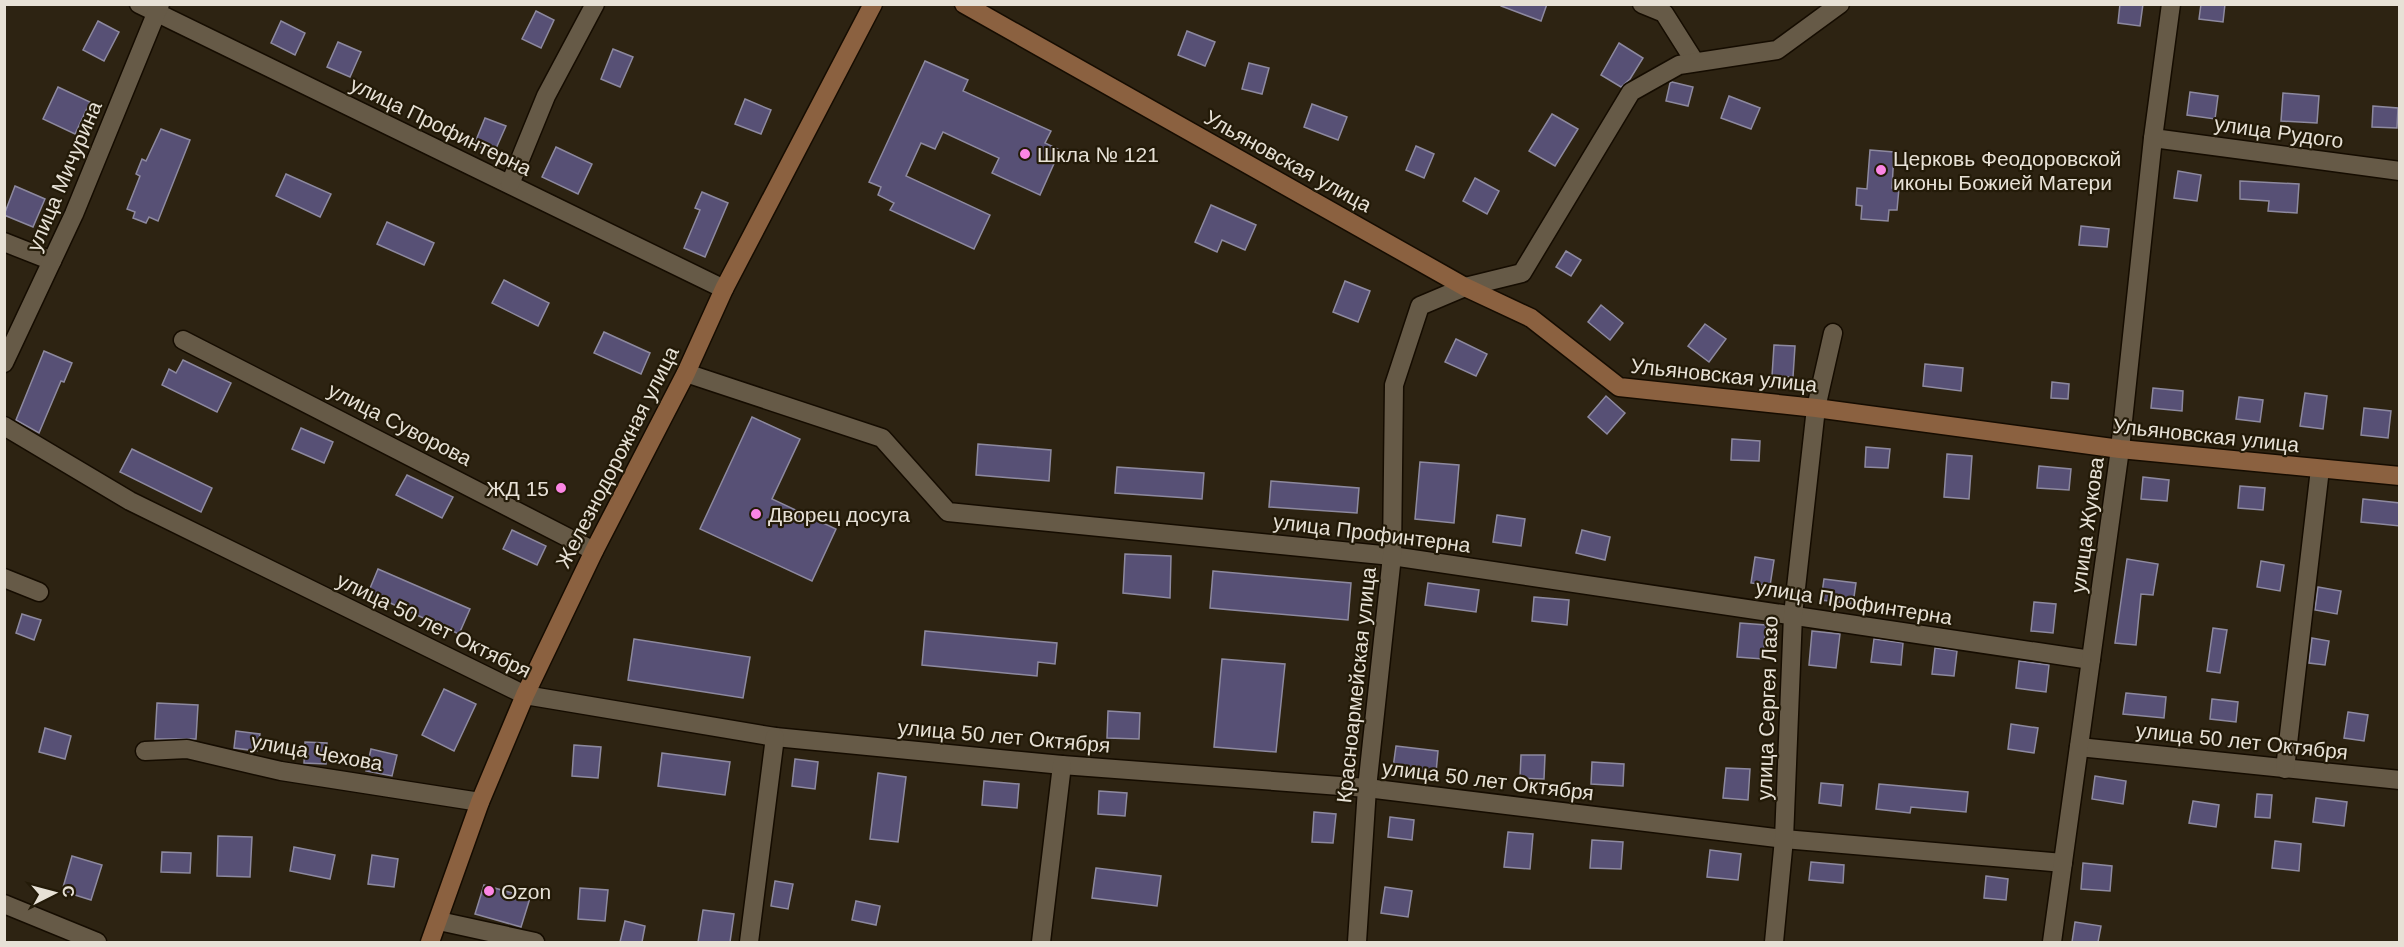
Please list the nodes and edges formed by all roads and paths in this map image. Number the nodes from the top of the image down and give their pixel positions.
1 (139, 4) edge
2 (595, 4) edge
3 (873, 4) edge
4 (964, 4) edge
5 (1641, 4) edge
6 (1840, 4) edge
7 (2171, 4) edge
8 (159, 9) edge
9 (1687, 64) junction
10 (2152, 138) junction
11 (2400, 171) edge
12 (510, 184) junction
13 (4, 242) edge
14 (52, 261) junction
15 (1465, 288) junction
16 (724, 289) junction
17 (1833, 333) dead end
18 (183, 340) dead end
19 (4, 363) edge
20 (686, 373) junction
21 (1816, 408) junction
22 (4, 426) edge
23 (2121, 449) junction
24 (2320, 469) junction
25 (2400, 476) edge
26 (594, 551) junction
27 (1392, 556) junction
28 (4, 578) edge
29 (39, 592) dead end
30 (1793, 615) junction
31 (2091, 660) junction
32 (525, 695) junction
33 (775, 737) junction
34 (2079, 747) junction
35 (145, 750) dead end
36 (1062, 765) junction
37 (2285, 769) junction
38 (2400, 780) edge
39 (1367, 788) junction
40 (480, 802) junction
41 (1784, 839) junction
42 (2063, 862) junction
43 (4, 904) edge
44 (439, 921) junction
45 (96, 942) edge
46 (430, 942) edge
47 (535, 942) edge
48 (749, 942) edge
49 (1041, 942) edge
50 (1358, 942) edge
51 (1773, 942) edge
52 (2052, 942) edge

1 - 8 street, улица Профинтерна
2 - 12 street
3 - 16 street, Железнодорожная улица
4 - 15 street, Ульяновская улица
5 - 9 street
6 - 9 street
7 - 10 street, улица Жукова
8 - 12 street, улица Профинтерна
8 - 14 street, улица Мичурина
9 - 15 street, Красноармейская улица
10 - 11 street, улица Рудого
10 - 23 street, улица Жукова
12 - 16 street, улица Профинтерна
13 - 14 street
14 - 19 street, улица Мичурина
15 - 21 street, Ульяновская улица
15 - 27 street, Красноармейская улица
16 - 20 street, Железнодорожная улица
17 - 21 street, улица Сергея Лазо
18 - 26 street, улица Суворова
20 - 26 street, Железнодорожная улица
20 - 27 street, улица Профинтерна
21 - 23 street, Ульяновская улица
21 - 30 street, улица Сергея Лазо
22 - 32 street, улица 50 лет Октября
23 - 24 street, Ульяновская улица
23 - 31 street, улица Жукова
24 - 25 street, Ульяновская улица
24 - 37 street
26 - 32 street, Железнодорожная улица
27 - 30 street, улица Профинтерна
27 - 39 street, Красноармейская улица
28 - 29 street
30 - 31 street, улица Профинтерна
30 - 41 street, улица Сергея Лазо
31 - 34 street, улица Жукова
32 - 33 street, улица 50 лет Октября
32 - 40 street, Железнодорожная улица
33 - 36 street, улица 50 лет Октября
33 - 48 street
34 - 37 street, улица 50 лет Октября
34 - 42 street, улица Жукова
35 - 40 street, улица Чехова
36 - 39 street, улица 50 лет Октября
36 - 49 street
37 - 38 street, улица 50 лет Октября
39 - 41 street, улица 50 лет Октября
39 - 50 street, Красноармейская улица
40 - 44 street, Железнодорожная улица
41 - 42 street, улица 50 лет Октября
41 - 51 street, улица Сергея Лазо
42 - 52 street, улица Жукова
43 - 45 street
44 - 46 street, Железнодорожная улица
44 - 47 street

